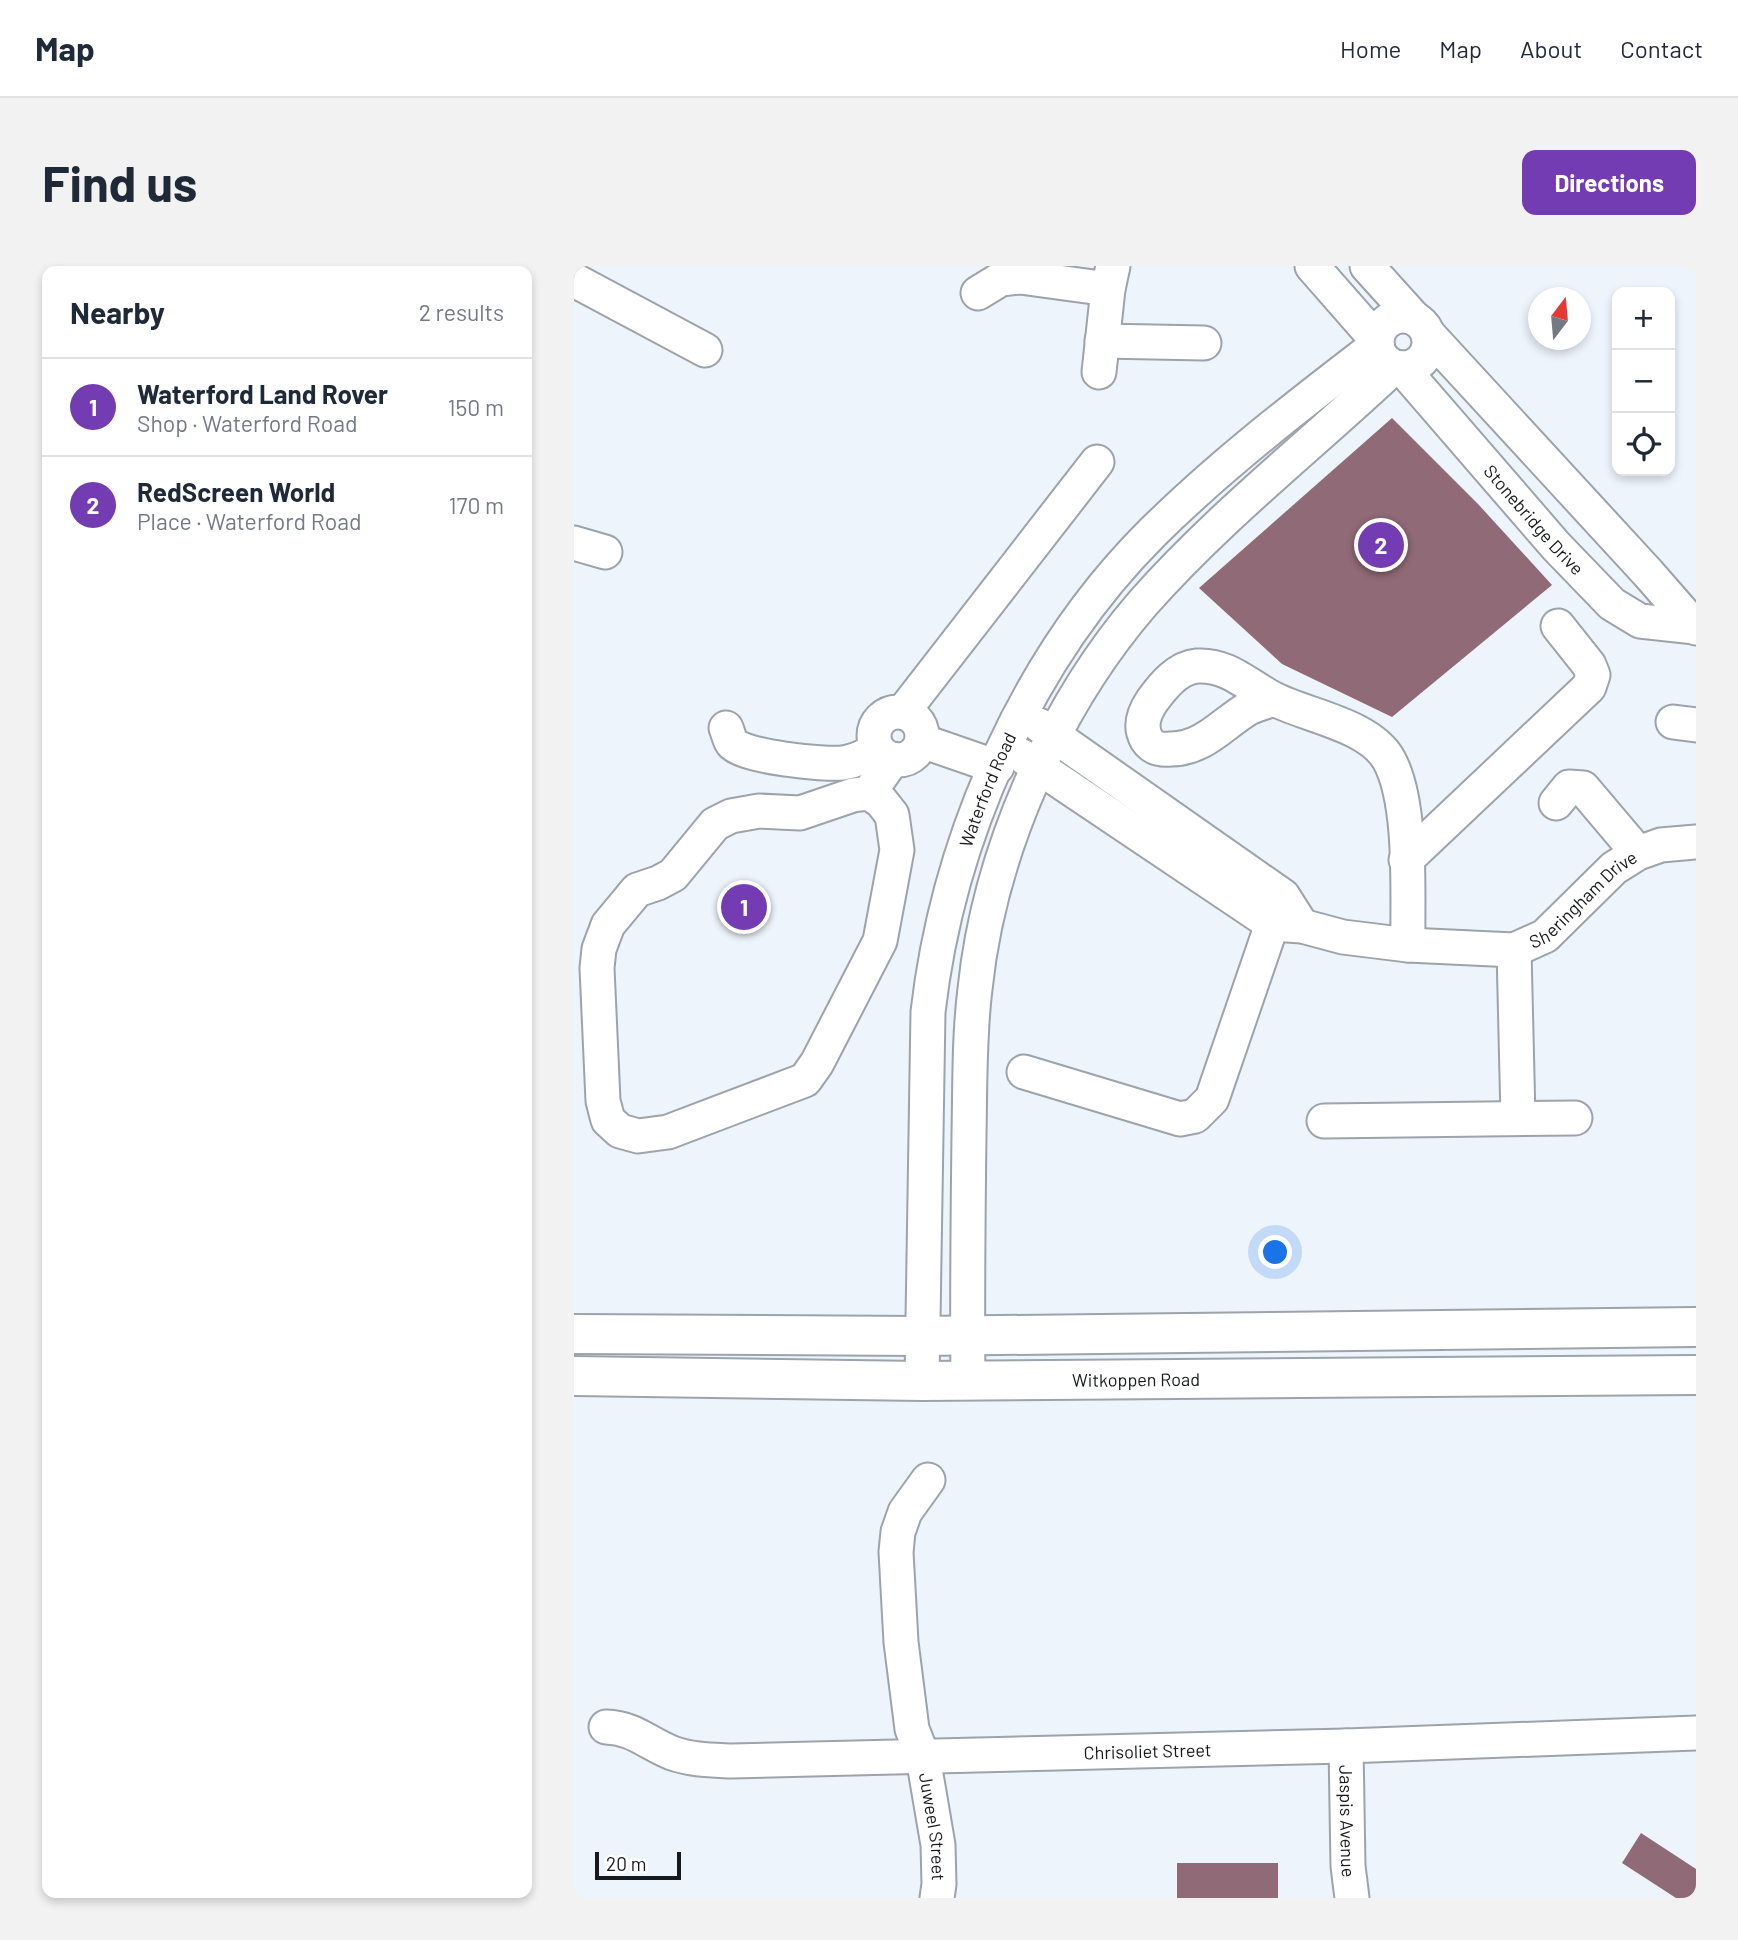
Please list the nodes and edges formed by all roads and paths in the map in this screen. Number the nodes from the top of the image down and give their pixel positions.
1 (1312, 266) edge
2 (1367, 266) edge
3 (1111, 277) edge
4 (574, 280) edge
5 (978, 293) dead end
6 (1421, 326) junction
7 (1204, 343) dead end
8 (705, 350) dead end
9 (1387, 355) junction
10 (1533, 450) junction
11 (1097, 462) dead end
12 (1500, 481) junction
13 (1208, 482) junction
14 (1233, 510) junction
15 (1558, 626) dead end
16 (1696, 627) edge
17 (1274, 699) dead end
18 (903, 712) junction
19 (1020, 712) junction
20 (726, 728) dead end
21 (1055, 737) junction
22 (922, 741) junction
23 (885, 754) junction
24 (1001, 756) junction
25 (1039, 767) junction
26 (869, 793) junction
27 (1556, 803) dead end
28 (1696, 842) edge
29 (1638, 853) junction
30 (1406, 860) junction
31 (1287, 925) junction
32 (1408, 945) junction
33 (1514, 950) junction
34 (1024, 1072) dead end
35 (1518, 1118) junction
36 (1576, 1118) dead end
37 (1324, 1121) dead end
38 (1696, 1327) edge
39 (574, 1334) edge
40 (967, 1335) junction
41 (921, 1336) junction
42 (1696, 1375) edge
43 (574, 1376) edge
44 (968, 1380) junction
45 (922, 1381) junction
46 (928, 1480) dead end
47 (606, 1727) dead end
48 (1696, 1733) edge
49 (1346, 1746) junction
50 (923, 1756) junction
51 (937, 1898) edge
52 (1352, 1898) edge

1 - 9 street, Stonebridge Drive
2 - 6 street, Stonebridge Drive
3 - 5 street
3 - 7 street
4 - 8 street
6 - 9 street
6 - 9 street
6 - 10 street, Stonebridge Drive
9 - 12 street, Stonebridge Drive
9 - 13 street, Waterford Road
9 - 14 street, Waterford Road
10 - 12 street
10 - 16 street, Stonebridge Drive
11 - 18 street
12 - 16 street, Stonebridge Drive
13 - 14 street
13 - 19 street, Waterford Road
14 - 21 street, Waterford Road
15 - 30 street
17 - 30 street
18 - 22 street
18 - 23 street
19 - 21 street
19 - 24 street, Waterford Road
20 - 23 street
21 - 25 street, Waterford Road
21 - 31 street
22 - 23 street
22 - 24 street, Sheringham Drive
23 - 26 street
24 - 25 street, Sheringham Drive
24 - 41 street, Waterford Road
25 - 31 street, Sheringham Drive
25 - 40 street, Waterford Road
26 - 26 street
27 - 29 street
28 - 29 street, Sheringham Drive
29 - 33 street, Sheringham Drive
30 - 32 street
31 - 32 street, Sheringham Drive
31 - 34 street
32 - 33 street, Sheringham Drive
33 - 35 street
35 - 36 street
35 - 37 street
38 - 40 main road
39 - 41 main road
40 - 41 main road
40 - 44 street, Waterford Road
41 - 45 street, Waterford Road
42 - 44 main road, Witkoppen Road
43 - 45 main road, Witkoppen Road
44 - 45 main road, Witkoppen Road
46 - 50 street, Juweel Street
47 - 50 street, Chrisoliet Street
48 - 49 street, Chrisoliet Street
49 - 50 street, Chrisoliet Street
49 - 52 street, Jaspis Avenue
50 - 51 street, Juweel Street

